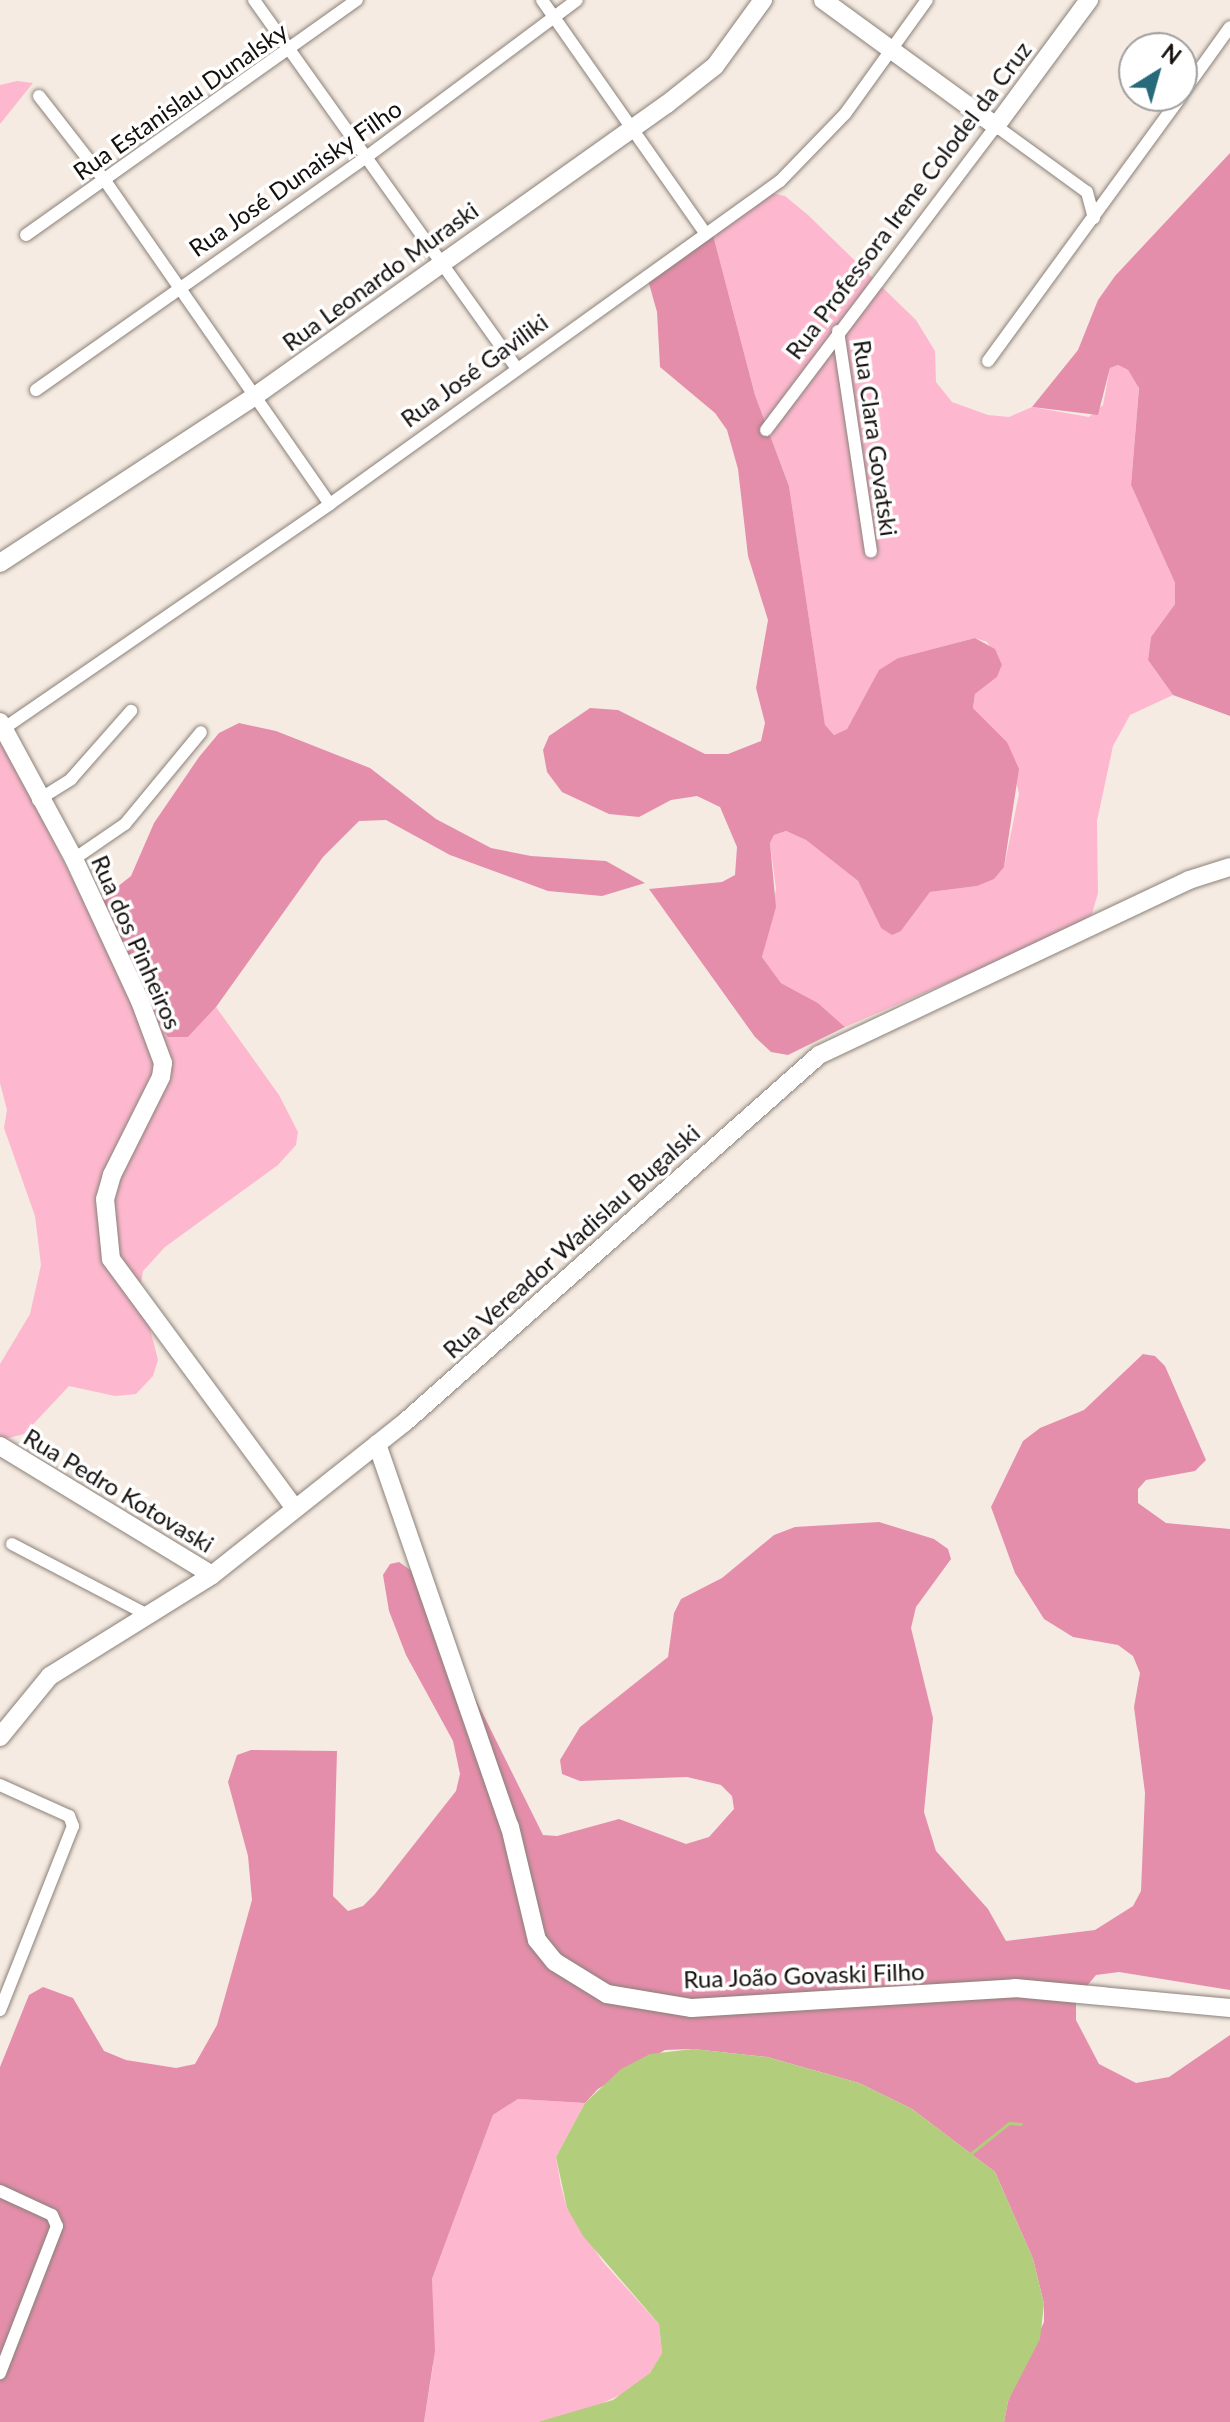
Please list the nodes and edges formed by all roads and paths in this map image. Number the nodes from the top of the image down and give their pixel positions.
1 (254, 0) edge
2 (357, 0) edge
3 (542, 0) edge
4 (577, 0) edge
5 (763, 0) edge
6 (823, 0) edge
7 (927, 0) edge
8 (1089, 0) edge
9 (554, 19) junction
10 (1230, 27) edge
11 (292, 49) junction
12 (891, 49) junction
13 (1198, 72) edge
14 (39, 96) dead end
15 (1170, 112) edge
16 (996, 126) junction
17 (630, 128) junction
18 (369, 155) junction
19 (106, 182) junction
20 (1094, 218) junction
21 (705, 233) junction
22 (26, 235) dead end
23 (441, 262) junction
24 (177, 287) junction
25 (838, 331) junction
26 (988, 361) dead end
27 (515, 366) junction
28 (36, 390) dead end
29 (255, 396) junction
30 (766, 430) dead end
31 (330, 504) junction
32 (871, 552) dead end
33 (0, 563) edge
34 (131, 711) dead end
35 (2, 726) edge
36 (201, 732) dead end
37 (38, 800) junction
38 (74, 859) junction
39 (1230, 867) edge
40 (377, 1444) junction
41 (0, 1446) edge
42 (295, 1509) junction
43 (12, 1544) dead end
44 (212, 1575) junction
45 (146, 1614) junction
46 (0, 1737) edge
47 (0, 1785) edge
48 (3, 1993) edge
49 (1230, 2008) edge
50 (0, 2010) edge
51 (0, 2191) edge
52 (0, 2373) edge

1 - 11 street
2 - 11 street, Rua Estanislau Dunalsky
3 - 9 street
4 - 9 street, Rua José Dunaisky Filho
5 - 17 street, Rua Leonardo Muraski
6 - 12 street
7 - 12 street, Rua José Gaviliki
8 - 16 street, Rua Professora Irene Colodel da Cruz
9 - 17 street
9 - 18 street, Rua José Dunaisky Filho
10 - 13 street
11 - 18 street
11 - 19 street, Rua Estanislau Dunalsky
12 - 16 street
12 - 21 street, Rua José Gaviliki
14 - 19 street
15 - 20 street
16 - 20 street
16 - 25 street, Rua Professora Irene Colodel da Cruz
17 - 21 street
17 - 23 street, Rua Leonardo Muraski
18 - 23 street
18 - 24 street, Rua José Dunaisky Filho
19 - 22 street, Rua Estanislau Dunalsky
19 - 24 street
20 - 26 street
21 - 27 street, Rua José Gaviliki
23 - 27 street
23 - 29 street, Rua Leonardo Muraski
24 - 28 street, Rua José Dunaisky Filho
24 - 29 street
25 - 30 street, Rua Professora Irene Colodel da Cruz
25 - 32 street, Rua Clara Govatski
27 - 31 street, Rua José Gaviliki
29 - 31 street
29 - 33 street, Rua Leonardo Muraski
31 - 35 street, Rua José Gaviliki
34 - 37 street
35 - 37 street, Rua dos Pinheiros
36 - 38 street
37 - 38 street, Rua dos Pinheiros
38 - 42 street, Rua dos Pinheiros
39 - 40 street, Rua Vereador Wadislau Bugalski
40 - 42 street, Rua Vereador Wadislau Bugalski
40 - 49 street, Rua João Govaski Filho
41 - 44 street, Rua Pedro Kotovaski
42 - 44 street, Rua Vereador Wadislau Bugalski
43 - 45 street
44 - 45 street, Rua Vereador Wadislau Bugalski
45 - 46 street, Rua Vereador Wadislau Bugalski
47 - 48 street
48 - 50 street
51 - 52 street

